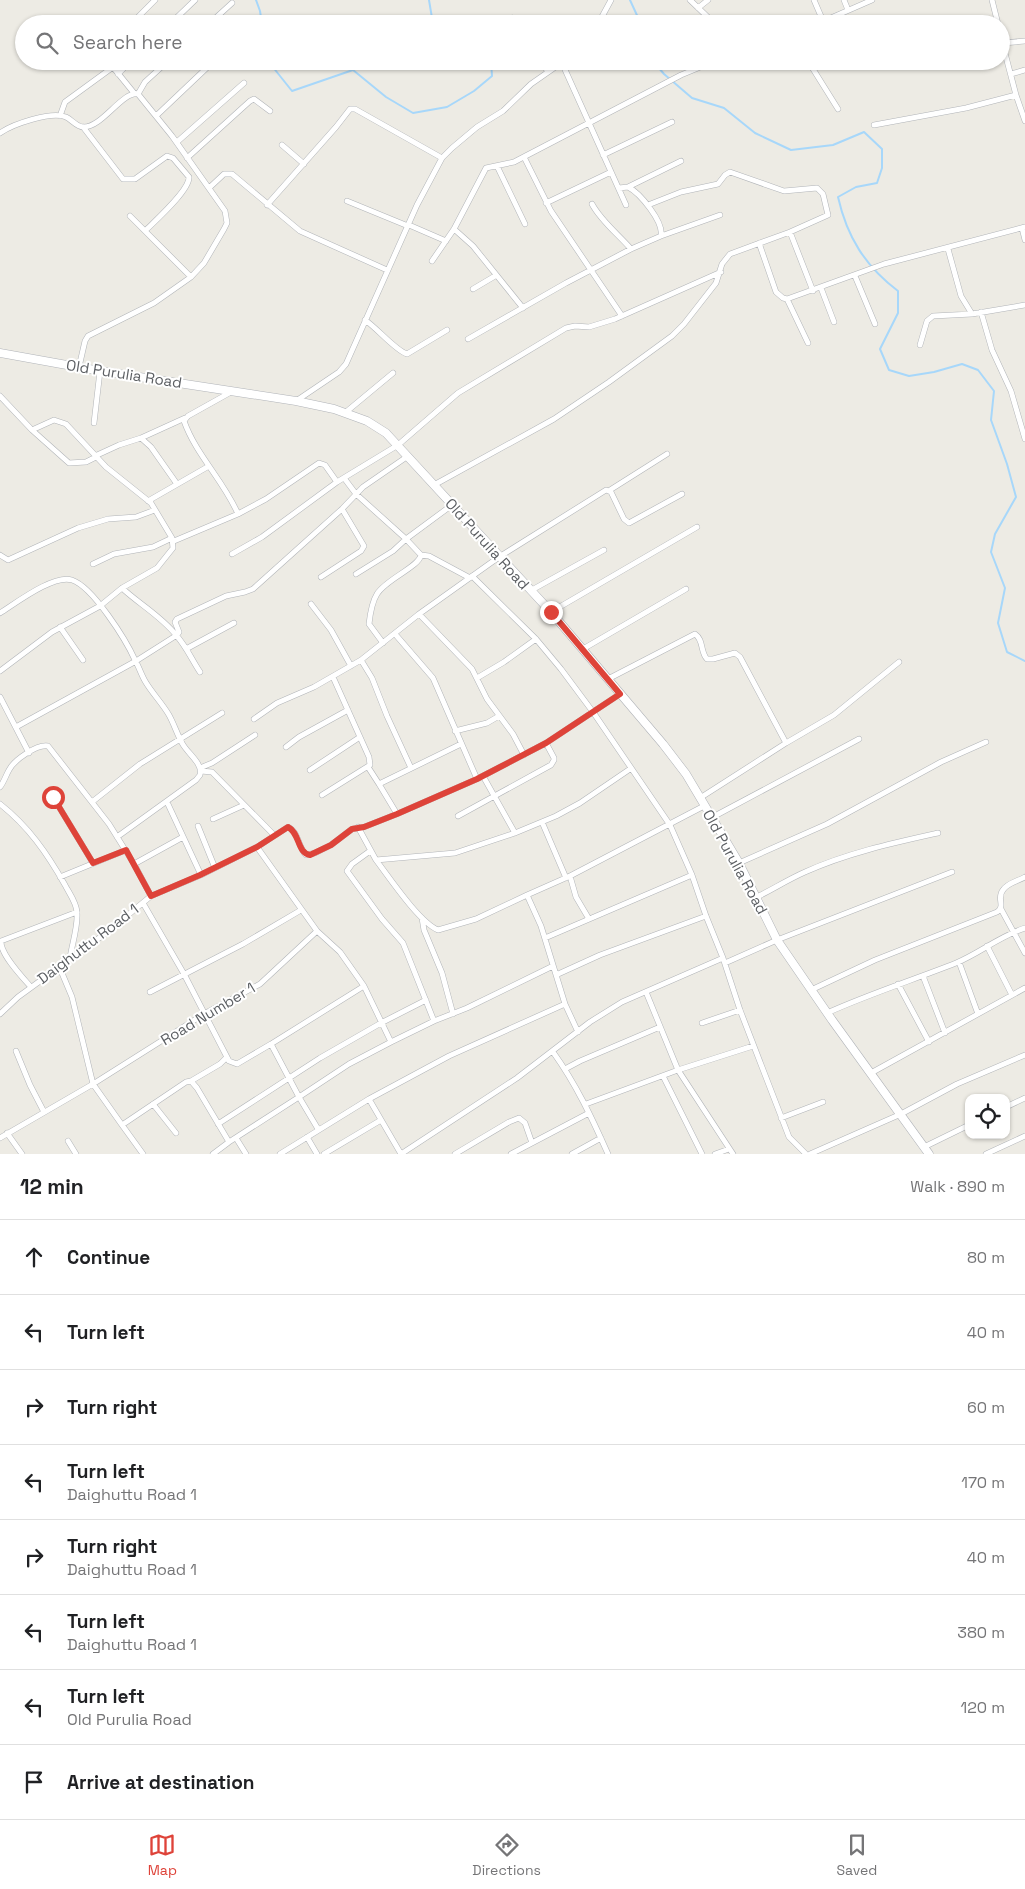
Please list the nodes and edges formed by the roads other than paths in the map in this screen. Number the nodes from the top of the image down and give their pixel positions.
1 (155, 0) edge
2 (195, 0) edge
3 (611, 0) edge
4 (690, 0) edge
5 (708, 0) edge
6 (814, 0) edge
7 (844, 0) edge
8 (872, 0) edge
9 (992, 0) edge
10 (232, 3) dead end
11 (698, 8) junction
12 (848, 10) junction
13 (140, 15) edge
14 (179, 15) edge
15 (219, 15) edge
16 (603, 15) edge
17 (705, 15) edge
18 (821, 15) edge
19 (837, 15) edge
20 (996, 15) edge
21 (1010, 40) edge
22 (1025, 41) edge
23 (109, 70) edge
24 (115, 70) edge
25 (122, 70) edge
26 (158, 70) edge
27 (205, 70) edge
28 (551, 70) edge
29 (567, 70) edge
30 (693, 70) edge
31 (814, 70) edge
32 (1010, 70) edge
33 (1025, 70) edge
34 (548, 72) joint
35 (118, 74) junction
36 (1011, 74) junction
37 (244, 83) dead end
38 (136, 94) junction
39 (1016, 95) junction
40 (838, 109) dead end
41 (270, 111) dead end
42 (60, 116) junction
43 (156, 116) junction
44 (1025, 121) edge
45 (672, 122) dead end
46 (590, 123) junction
47 (874, 125) dead end
48 (83, 127) junction
49 (0, 132) edge
50 (177, 142) junction
51 (282, 145) dead end
52 (603, 154) junction
53 (524, 157) junction
54 (187, 158) junction
55 (442, 158) junction
56 (681, 161) dead end
57 (304, 164) junction
58 (497, 166) junction
59 (611, 172) junction
60 (628, 187) junction
61 (209, 188) junction
62 (619, 188) junction
63 (347, 201) dead end
64 (546, 203) junction
65 (592, 204) dead end
66 (267, 205) junction
67 (626, 205) dead end
68 (648, 205) junction
69 (720, 215) dead end
70 (130, 216) dead end
71 (526, 224) dead end
72 (408, 226) junction
73 (1024, 228) edge
74 (454, 229) junction
75 (145, 231) junction
76 (790, 232) junction
77 (661, 236) junction
78 (1025, 240) edge
79 (446, 241) junction
80 (758, 243) junction
81 (948, 248) junction
82 (631, 249) junction
83 (432, 261) dead end
84 (386, 270) junction
85 (592, 270) junction
86 (721, 272) junction
87 (495, 276) junction
88 (855, 276) junction
89 (191, 277) junction
90 (821, 288) junction
91 (473, 289) dead end
92 (813, 291) junction
93 (787, 299) junction
94 (1025, 305) edge
95 (523, 308) junction
96 (982, 312) junction
97 (972, 314) junction
98 (622, 316) junction
99 (365, 320) junction
100 (834, 322) dead end
101 (875, 324) dead end
102 (447, 330) dead end
103 (468, 339) dead end
104 (808, 343) dead end
105 (920, 346) dead end
106 (0, 353) edge
107 (79, 367) junction
108 (100, 371) junction
109 (393, 373) dead end
110 (231, 391) junction
111 (0, 396) edge
112 (296, 401) junction
113 (346, 412) junction
114 (185, 418) junction
115 (1023, 421) edge
116 (94, 423) dead end
117 (32, 430) junction
118 (141, 438) junction
119 (1025, 439) edge
120 (398, 445) junction
121 (667, 454) dead end
122 (96, 456) junction
123 (408, 456) junction
124 (209, 466) junction
125 (344, 478) junction
126 (338, 482) junction
127 (177, 484) junction
128 (434, 485) junction
129 (610, 490) junction
130 (356, 494) junction
131 (682, 494) dead end
132 (148, 501) junction
133 (452, 505) junction
134 (342, 509) junction
135 (155, 510) junction
136 (238, 514) junction
137 (697, 527) dead end
138 (173, 539) junction
139 (406, 539) junction
140 (604, 550) dead end
141 (232, 554) dead end
142 (0, 555) edge
143 (421, 555) junction
144 (499, 557) junction
145 (93, 564) dead end
146 (356, 574) dead end
147 (472, 576) junction
148 (321, 577) dead end
149 (122, 588) junction
150 (686, 589) dead end
151 (530, 591) junction
152 (311, 604) dead end
153 (100, 606) junction
154 (551, 612) junction
155 (0, 613) edge
156 (419, 614) junction
157 (234, 623) dead end
158 (60, 627) junction
159 (394, 634) junction
160 (177, 635) junction
161 (536, 639) junction
162 (383, 643) junction
163 (583, 649) junction
164 (186, 650) junction
165 (83, 660) dead end
166 (361, 660) junction
167 (136, 661) junction
168 (899, 662) dead end
169 (351, 666) junction
170 (0, 671) edge
171 (200, 672) dead end
172 (333, 677) junction
173 (477, 678) junction
174 (608, 679) junction
175 (620, 694) junction
176 (0, 697) edge
177 (348, 710) junction
178 (593, 712) junction
179 (222, 713) dead end
180 (500, 716) junction
181 (254, 719) dead end
182 (16, 727) junction
183 (456, 731) junction
184 (255, 735) dead end
185 (360, 737) junction
186 (180, 738) junction
187 (859, 739) dead end
188 (986, 742) dead end
189 (546, 743) junction
190 (786, 743) junction
191 (461, 744) junction
192 (286, 747) dead end
193 (29, 752) junction
194 (524, 755) junction
195 (368, 767) junction
196 (411, 768) junction
197 (630, 768) junction
198 (201, 770) junction
199 (310, 770) dead end
200 (480, 778) junction
201 (379, 784) junction
202 (0, 787) edge
203 (322, 795) dead end
204 (495, 796) junction
205 (53, 797) dead end
206 (700, 798) junction
207 (92, 802) junction
208 (167, 802) junction
209 (0, 804) edge
210 (244, 805) junction
211 (704, 806) junction
212 (397, 814) junction
213 (458, 816) dead end
214 (711, 818) junction
215 (212, 819) dead end
216 (542, 822) junction
217 (670, 825) junction
218 (198, 826) dead end
219 (358, 827) junction
220 (515, 833) junction
221 (938, 833) dead end
222 (274, 835) junction
223 (184, 836) junction
224 (118, 837) junction
225 (257, 847) junction
226 (126, 850) junction
227 (370, 852) junction
228 (376, 860) junction
229 (93, 863) junction
230 (739, 863) junction
231 (134, 864) junction
232 (215, 868) junction
233 (952, 872) dead end
234 (200, 875) junction
235 (692, 875) junction
236 (60, 877) junction
237 (568, 877) junction
238 (1025, 877) edge
239 (528, 895) junction
240 (151, 896) junction
241 (757, 897) junction
242 (143, 903) junction
243 (1001, 909) junction
244 (301, 910) junction
245 (77, 912) junction
246 (706, 916) junction
247 (422, 918) junction
248 (589, 920) junction
249 (1025, 928) edge
250 (317, 931) junction
251 (1013, 932) junction
252 (545, 938) junction
253 (0, 939) edge
254 (777, 940) junction
255 (987, 946) junction
256 (1025, 953) edge
257 (70, 958) junction
258 (724, 960) junction
259 (959, 962) junction
260 (59, 966) junction
261 (553, 966) junction
262 (184, 974) junction
263 (556, 975) junction
264 (923, 976) junction
265 (898, 984) junction
266 (364, 986) junction
267 (31, 987) junction
268 (1025, 989) edge
269 (811, 990) junction
270 (150, 992) dead end
271 (646, 992) junction
272 (1012, 995) junction
273 (426, 1000) junction
274 (565, 1004) junction
275 (740, 1010) junction
276 (827, 1013) junction
277 (0, 1014) edge
278 (204, 1014) junction
279 (454, 1014) junction
280 (978, 1014) junction
281 (434, 1021) junction
282 (381, 1023) junction
283 (702, 1023) dead end
284 (660, 1027) junction
285 (578, 1032) junction
286 (945, 1033) junction
287 (391, 1042) junction
288 (929, 1042) junction
289 (271, 1044) junction
290 (753, 1046) junction
291 (16, 1051) dead end
292 (552, 1052) junction
293 (1025, 1055) edge
294 (226, 1058) junction
295 (565, 1069) junction
296 (678, 1070) junction
297 (871, 1074) junction
298 (663, 1076) junction
299 (289, 1078) junction
300 (191, 1081) junction
301 (93, 1084) junction
302 (299, 1097) junction
303 (1025, 1098) edge
304 (369, 1100) junction
305 (823, 1102) dead end
306 (153, 1104) junction
307 (586, 1104) junction
308 (1010, 1105) edge
309 (44, 1112) junction
310 (589, 1113) junction
311 (900, 1114) junction
312 (781, 1118) junction
313 (381, 1120) junction
314 (218, 1124) junction
315 (122, 1125) junction
316 (965, 1127) edge
317 (318, 1129) junction
318 (7, 1133) junction
319 (176, 1133) dead end
320 (1025, 1136) edge
321 (307, 1137) junction
322 (0, 1138) edge
323 (236, 1138) junction
324 (601, 1138) junction
325 (68, 1141) dead end
326 (229, 1142) junction
327 (532, 1143) junction
328 (729, 1148) junction
329 (925, 1152) edge
330 (22, 1154) edge
331 (76, 1154) edge
332 (144, 1154) edge
333 (213, 1154) edge
334 (246, 1154) edge
335 (280, 1154) edge
336 (317, 1154) edge
337 (324, 1154) edge
338 (401, 1154) edge
339 (454, 1154) edge
340 (511, 1154) edge
341 (572, 1154) edge
342 (608, 1154) edge
343 (702, 1154) edge
344 (715, 1154) edge
345 (732, 1154) edge
346 (808, 1154) edge
347 (986, 1154) edge

1 - 13 street
2 - 14 street
3 - 16 street
4 - 11 street
5 - 11 street
6 - 18 street
7 - 12 street
8 - 12 street
9 - 20 street
10 - 15 street
11 - 17 street
12 - 19 street
21 - 22 street
23 - 42 street
24 - 35 street
25 - 35 street
26 - 38 street
27 - 43 street
28 - 34 street
29 - 46 street
30 - 46 street
31 - 40 street
32 - 36 street
33 - 36 street
34 - 55 street
35 - 38 street
36 - 39 street
37 - 50 street
38 - 43 street
38 - 48 street
39 - 44 street
39 - 47 street
41 - 54 street
42 - 48 street
42 - 49 street
43 - 50 street
45 - 52 street
46 - 52 street
46 - 53 street
48 - 75 street
50 - 54 street
51 - 57 street
52 - 59 street
53 - 58 street
53 - 64 street
54 - 61 street
55 - 57 street
55 - 72 street
56 - 60 street
57 - 66 street
58 - 71 street
58 - 74 street
59 - 62 street
59 - 64 street
60 - 62 street
60 - 68 street
61 - 66 street
61 - 89 street
62 - 67 street
63 - 72 street
64 - 85 street
65 - 82 street
66 - 84 street
68 - 76 street
68 - 77 street
69 - 77 street
70 - 75 street
72 - 79 street
72 - 84 street
73 - 78 street
73 - 81 street
74 - 79 street
74 - 87 street
75 - 89 street
76 - 80 street
76 - 92 street
77 - 82 street
79 - 83 street
80 - 86 street
80 - 93 street
81 - 88 street
81 - 97 street
82 - 85 street
84 - 99 street
85 - 95 street
85 - 98 street
86 - 98 street
86 - 128 street
87 - 91 street
87 - 95 street
88 - 90 street
88 - 101 street
89 - 107 street
90 - 92 street
90 - 100 street
92 - 93 street
93 - 104 street
94 - 96 street
95 - 103 street
96 - 97 street
96 - 115 street
97 - 105 street
98 - 120 street
99 - 102 street
99 - 112 street
106 - 107 main road, Old Purulia Road
107 - 108 main road, Old Purulia Road
108 - 110 main road, Old Purulia Road
108 - 116 street
109 - 113 street
110 - 112 main road, Old Purulia Road
110 - 114 street
111 - 117 street
112 - 113 main road, Old Purulia Road
113 - 120 main road, Old Purulia Road
114 - 118 street
114 - 124 street
115 - 119 street
117 - 122 street
117 - 122 street
118 - 122 street
118 - 127 street
120 - 123 main road, Old Purulia Road
120 - 125 street
121 - 129 street
122 - 132 street
123 - 128 main road, Old Purulia Road
123 - 130 street
124 - 127 street
124 - 136 street
125 - 126 street
125 - 130 street
126 - 136 street
126 - 141 street
127 - 132 street
128 - 133 main road, Old Purulia Road
129 - 131 street
129 - 144 street
130 - 134 street
130 - 139 street
132 - 135 street
133 - 139 street
133 - 144 main road, Old Purulia Road
134 - 148 street
134 - 160 street
135 - 138 street
135 - 142 street
136 - 138 street
137 - 154 street
138 - 145 street
138 - 149 street
139 - 143 street
139 - 146 street
140 - 151 street
143 - 147 street
143 - 162 street
144 - 147 street
144 - 151 main road, Old Purulia Road
147 - 156 street
147 - 161 street
149 - 153 street
149 - 160 street
150 - 163 street
151 - 154 main road, Old Purulia Road
152 - 169 street
153 - 155 street
153 - 158 street
153 - 167 street
154 - 163 main road, Old Purulia Road
156 - 159 street
156 - 173 street
157 - 164 street
158 - 165 street
158 - 170 street
159 - 162 street
159 - 183 street
160 - 164 street
160 - 167 street
161 - 173 street
161 - 178 street
162 - 166 street
163 - 174 main road, Old Purulia Road
164 - 171 street
166 - 169 street
166 - 196 street
167 - 182 street
167 - 186 street
168 - 190 street
169 - 172 street
172 - 177 street
172 - 181 street
173 - 180 street
174 - 175 main road, Old Purulia Road
174 - 190 street
175 - 178 street, Daighuttu Road 1
175 - 206 main road, Old Purulia Road
176 - 182 street
177 - 185 street
177 - 192 street
178 - 189 street, Daighuttu Road 1
178 - 197 street
179 - 186 street
180 - 183 street
180 - 194 street
182 - 193 street
183 - 191 street
184 - 198 street
185 - 195 street
185 - 199 street
186 - 198 street
186 - 207 street
187 - 214 street
188 - 230 street
189 - 194 street, Daighuttu Road 1
189 - 204 street
190 - 206 street
191 - 196 street
191 - 200 street
193 - 202 street
193 - 207 street
194 - 200 street, Daighuttu Road 1
195 - 201 street
195 - 203 street
196 - 201 street
197 - 216 street
197 - 217 street
198 - 208 street
198 - 210 street
200 - 204 street
200 - 212 street, Daighuttu Road 1
201 - 212 street
204 - 213 street
204 - 220 street
205 - 229 street
206 - 211 main road, Old Purulia Road
207 - 224 street
208 - 223 street
208 - 224 street
209 - 236 street
210 - 215 street
210 - 222 street
211 - 214 main road, Old Purulia Road
211 - 217 street
212 - 219 street, Daighuttu Road 1
214 - 230 main road, Old Purulia Road
216 - 220 street
216 - 237 street
217 - 235 street
217 - 237 street
218 - 232 street
219 - 222 street, Daighuttu Road 1
219 - 227 street
220 - 228 street
221 - 241 street
222 - 225 street, Daighuttu Road 1
223 - 231 street
223 - 234 street
224 - 226 street
225 - 232 street, Daighuttu Road 1
225 - 244 street
226 - 229 street
226 - 231 street
227 - 228 street
227 - 273 street
228 - 247 street
229 - 236 street
230 - 241 main road, Old Purulia Road
231 - 240 street
232 - 234 street, Daighuttu Road 1
233 - 254 street
234 - 240 street, Daighuttu Road 1
235 - 246 street
235 - 248 street
236 - 245 street
237 - 239 street
237 - 248 street
238 - 243 street
239 - 247 street
239 - 252 street
240 - 242 street, Daighuttu Road 1
241 - 254 main road, Old Purulia Road
242 - 257 street, Daighuttu Road 1
242 - 262 street
243 - 251 street
243 - 269 street
244 - 250 street
244 - 262 street
245 - 253 street
245 - 257 street
246 - 258 street
246 - 263 street
247 - 279 street
248 - 252 street
249 - 251 street
250 - 266 street
250 - 278 street, Road Number 1
251 - 255 street
251 - 256 street
252 - 261 street
253 - 267 street
254 - 258 street
254 - 269 main road, Old Purulia Road
255 - 259 street
255 - 272 street
257 - 260 street, Daighuttu Road 1
258 - 271 street
258 - 275 street
259 - 264 street
259 - 280 street
260 - 267 street, Daighuttu Road 1
260 - 301 street
261 - 263 street
261 - 279 street
262 - 270 street
262 - 278 street
263 - 274 street
264 - 265 street
264 - 286 street
265 - 276 street
265 - 288 street
266 - 282 street
266 - 289 street
267 - 277 street, Daighuttu Road 1
268 - 272 street
269 - 276 main road, Old Purulia Road
271 - 284 street
271 - 285 street
272 - 280 street
273 - 281 street
273 - 282 street
274 - 285 street
274 - 304 street
275 - 283 street
275 - 290 street
276 - 297 main road, Old Purulia Road
278 - 294 street
278 - 301 street, Road Number 1
279 - 281 street
280 - 286 street
281 - 287 street
282 - 287 street
282 - 299 street
284 - 295 street
284 - 296 street
285 - 292 street
286 - 288 street
287 - 302 street
288 - 297 street
289 - 294 street
289 - 299 street
290 - 296 street
290 - 312 street
291 - 309 street
292 - 295 street
292 - 338 street
293 - 311 street
294 - 300 street
295 - 307 street
296 - 298 street
296 - 328 street
297 - 311 main road, Old Purulia Road
298 - 307 street
298 - 343 street
299 - 302 street
299 - 314 street
300 - 306 street
300 - 314 street
301 - 309 street, Road Number 1
301 - 315 street
302 - 317 street
302 - 323 street
303 - 308 street
304 - 313 street
304 - 317 street
305 - 312 street
306 - 315 street
306 - 319 street
307 - 310 street
309 - 318 street, Road Number 1
310 - 324 street
310 - 327 street
311 - 329 main road, Old Purulia Road
311 - 346 street
312 - 346 street
313 - 337 street
313 - 338 street
314 - 326 street
315 - 332 street
316 - 329 street
317 - 321 street
318 - 322 street, Road Number 1
318 - 330 street
320 - 347 street
321 - 335 street
321 - 336 street
323 - 326 street
323 - 334 street
324 - 341 street
324 - 342 street
325 - 331 street
326 - 333 street
327 - 339 street
327 - 340 street
328 - 344 street
328 - 345 street

